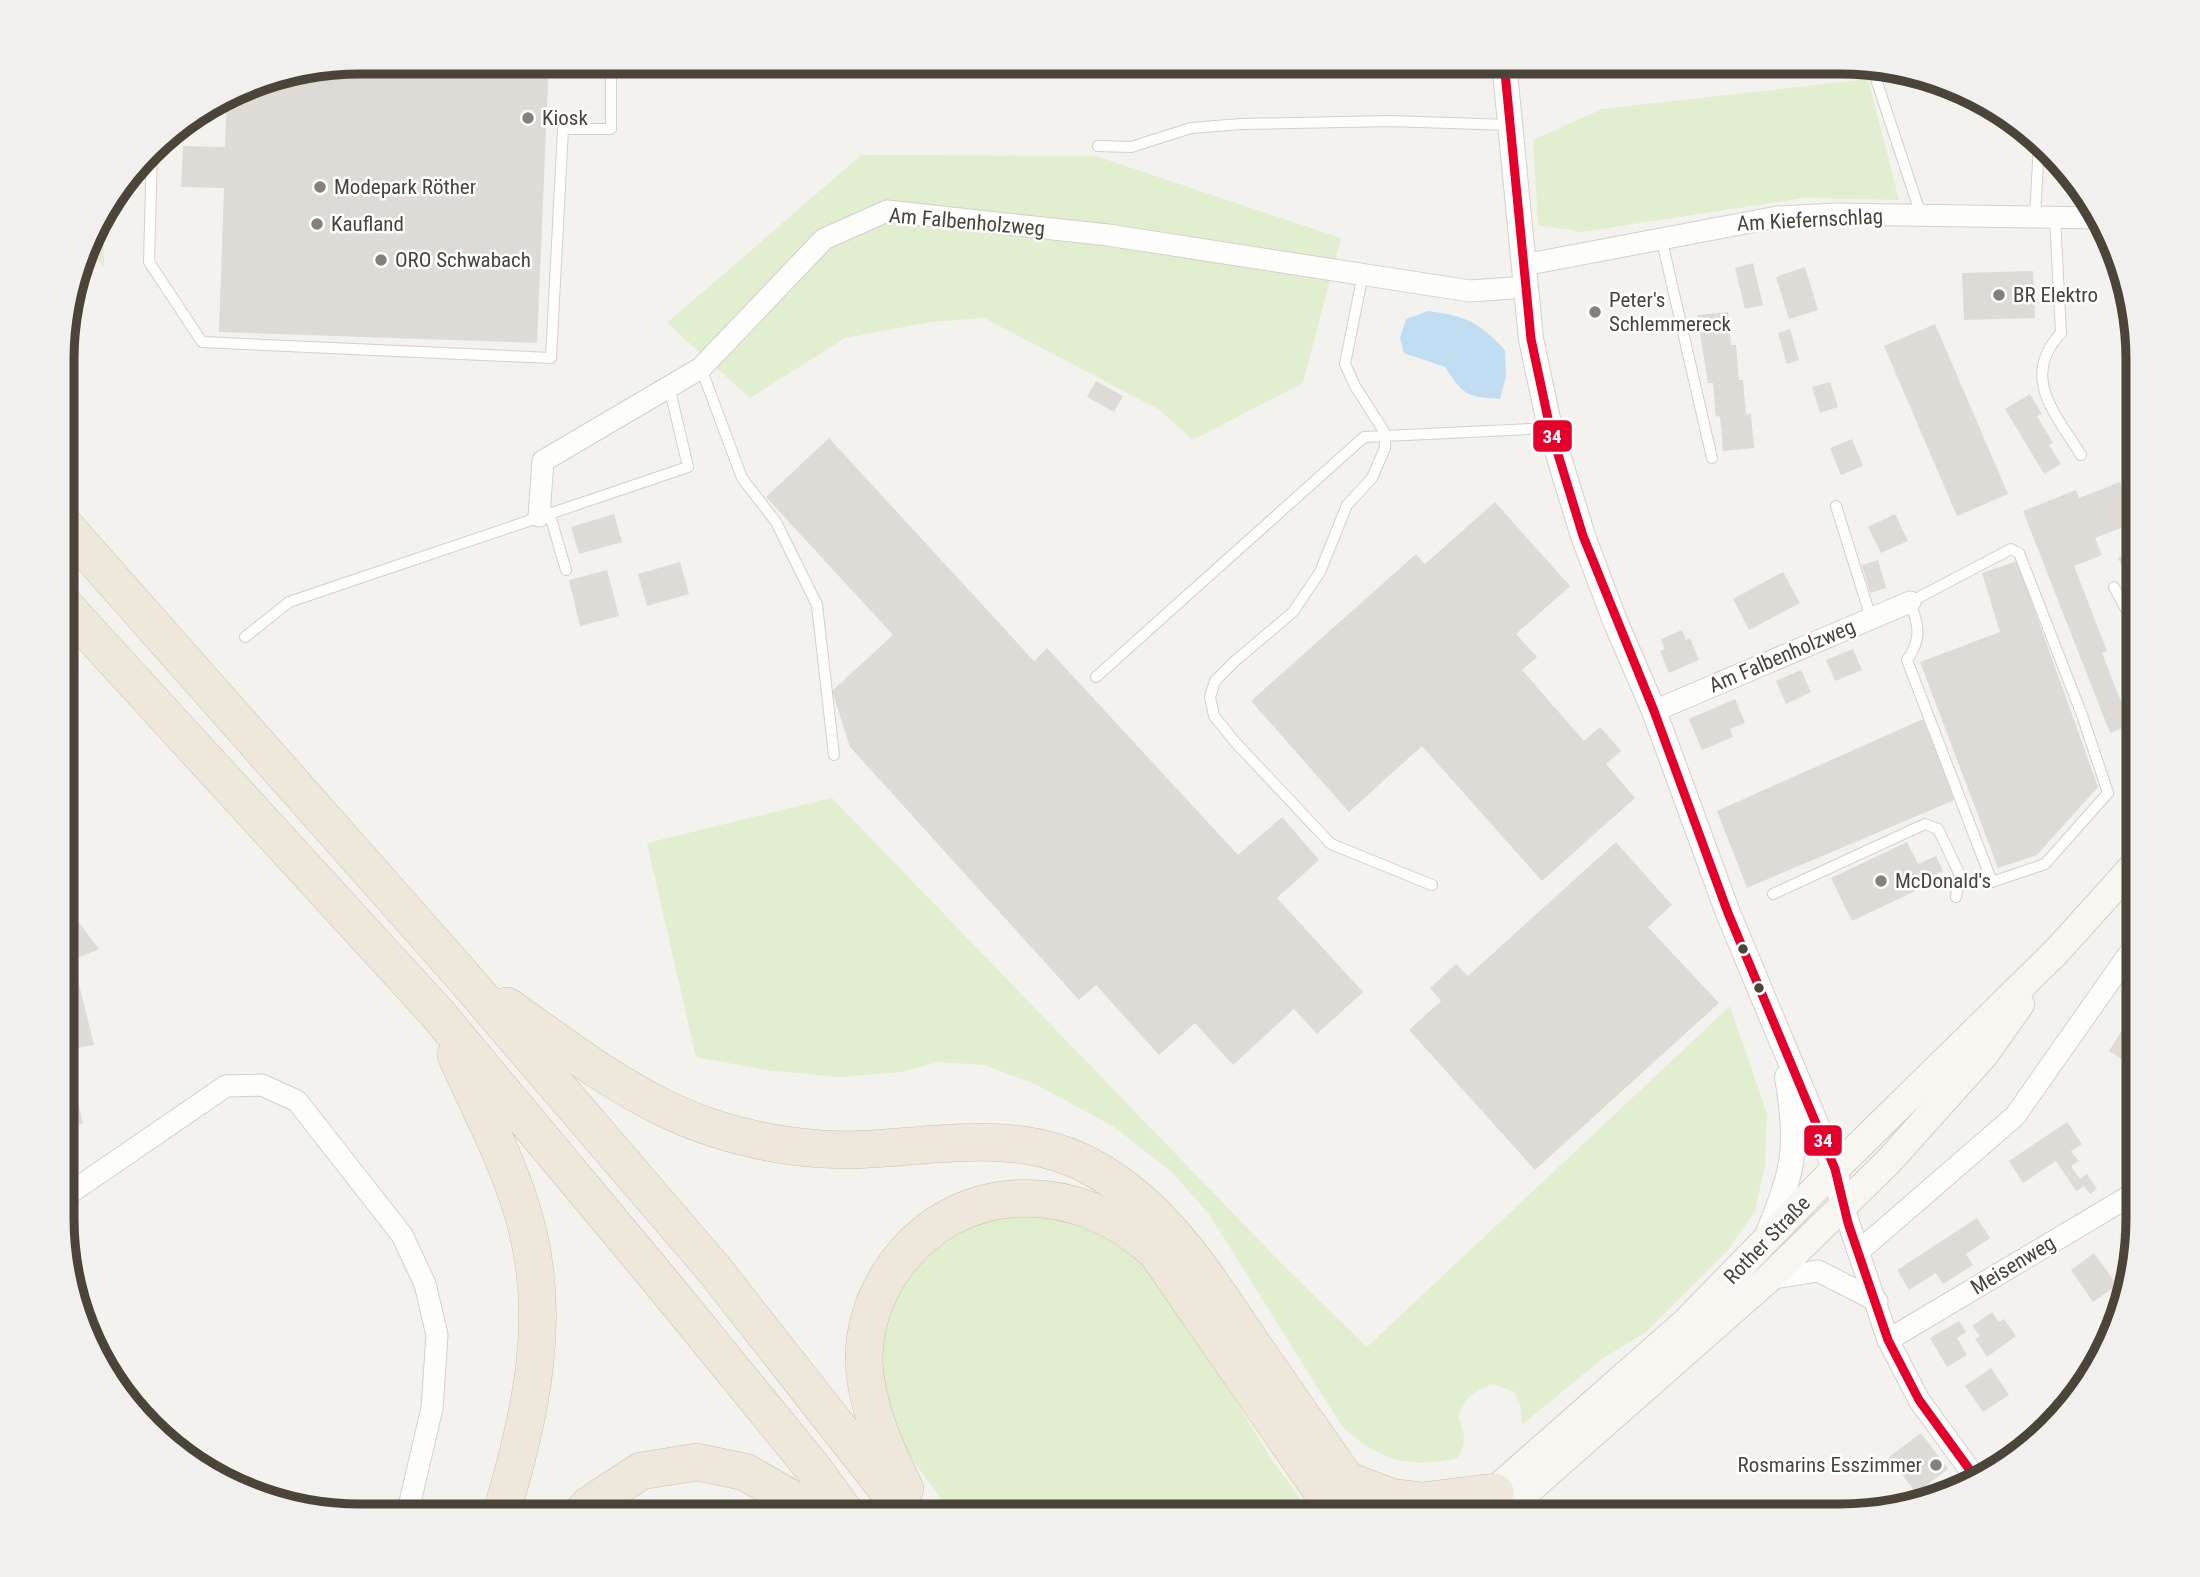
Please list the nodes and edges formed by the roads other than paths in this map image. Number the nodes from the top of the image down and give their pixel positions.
1 (611, 73) edge
2 (1505, 73) edge
3 (1875, 76) edge
4 (1509, 125) junction
5 (1098, 146) dead end
6 (2040, 154) edge
7 (152, 163) edge
8 (1922, 215) junction
9 (2045, 218) junction
10 (2089, 218) edge
11 (1661, 237) junction
12 (1363, 274) junction
13 (1525, 276) junction
14 (701, 368) junction
15 (669, 386) junction
16 (1550, 428) junction
17 (1385, 433) junction
18 (2081, 455) dead end
19 (1712, 458) dead end
20 (1836, 506) dead end
21 (544, 514) junction
22 (74, 537) edge
23 (566, 570) dead end
24 (2114, 587) dead end
25 (1910, 602) junction
26 (2127, 611) edge
27 (74, 617) edge
28 (1871, 618) junction
29 (245, 637) dead end
30 (1096, 677) dead end
31 (1654, 711) junction
32 (834, 755) dead end
33 (2127, 873) edge
34 (1432, 885) dead end
35 (1773, 894) dead end
36 (1956, 897) dead end
37 (2056, 952) junction
38 (2127, 957) edge
39 (460, 973) junction
40 (437, 1013) junction
41 (1780, 1035) junction
42 (1835, 1169) junction
43 (74, 1190) edge
44 (2127, 1198) edge
45 (1842, 1203) junction
46 (1763, 1245) junction
47 (1858, 1252) junction
48 (1768, 1279) junction
49 (1877, 1301) junction
50 (1888, 1340) junction
51 (1970, 1473) edge
52 (1346, 1480) junction
53 (409, 1504) edge
54 (504, 1504) edge
55 (590, 1504) edge
56 (801, 1504) edge
57 (838, 1504) edge
58 (898, 1504) edge
59 (913, 1504) edge
60 (1331, 1504) edge
61 (1363, 1504) edge
62 (1497, 1504) edge

1 - 7 lane
2 - 4 street
3 - 8 lane
4 - 5 lane
4 - 13 street
6 - 9 lane
8 - 9 street, Am Kiefernschlag
8 - 11 street, Am Kiefernschlag
9 - 10 street, Am Kiefernschlag
9 - 18 lane
11 - 13 street, Am Kiefernschlag
11 - 19 lane
12 - 13 street, Am Falbenholzweg
12 - 14 street, Am Falbenholzweg
12 - 17 lane
13 - 16 street
14 - 15 street, Am Falbenholzweg
14 - 32 lane
15 - 21 street, Am Falbenholzweg
15 - 21 lane
16 - 17 lane
16 - 31 street
17 - 30 lane
17 - 34 lane
20 - 28 lane
21 - 23 lane
21 - 29 lane
22 - 39 highway
24 - 26 lane
25 - 25 lane
25 - 28 street, Am Falbenholzweg
27 - 40 highway
28 - 31 street, Am Falbenholzweg
31 - 41 street
33 - 37 main road, Rother Straße
35 - 36 lane
37 - 42 main road, Rother Straße
37 - 45 main road, Rother Straße
38 - 47 street
39 - 52 highway
39 - 58 highway
40 - 54 highway
40 - 57 highway
41 - 42 street
41 - 46 street
42 - 45 street
42 - 46 main road, Rother Straße
43 - 53 street
44 - 50 street, Meisenweg
45 - 47 street
45 - 48 main road, Rother Straße
46 - 62 main road, Rother Straße
47 - 49 street
48 - 49 street
48 - 62 main road, Rother Straße
49 - 50 street
50 - 51 street
52 - 61 highway
52 - 62 highway
55 - 56 highway
59 - 60 highway

